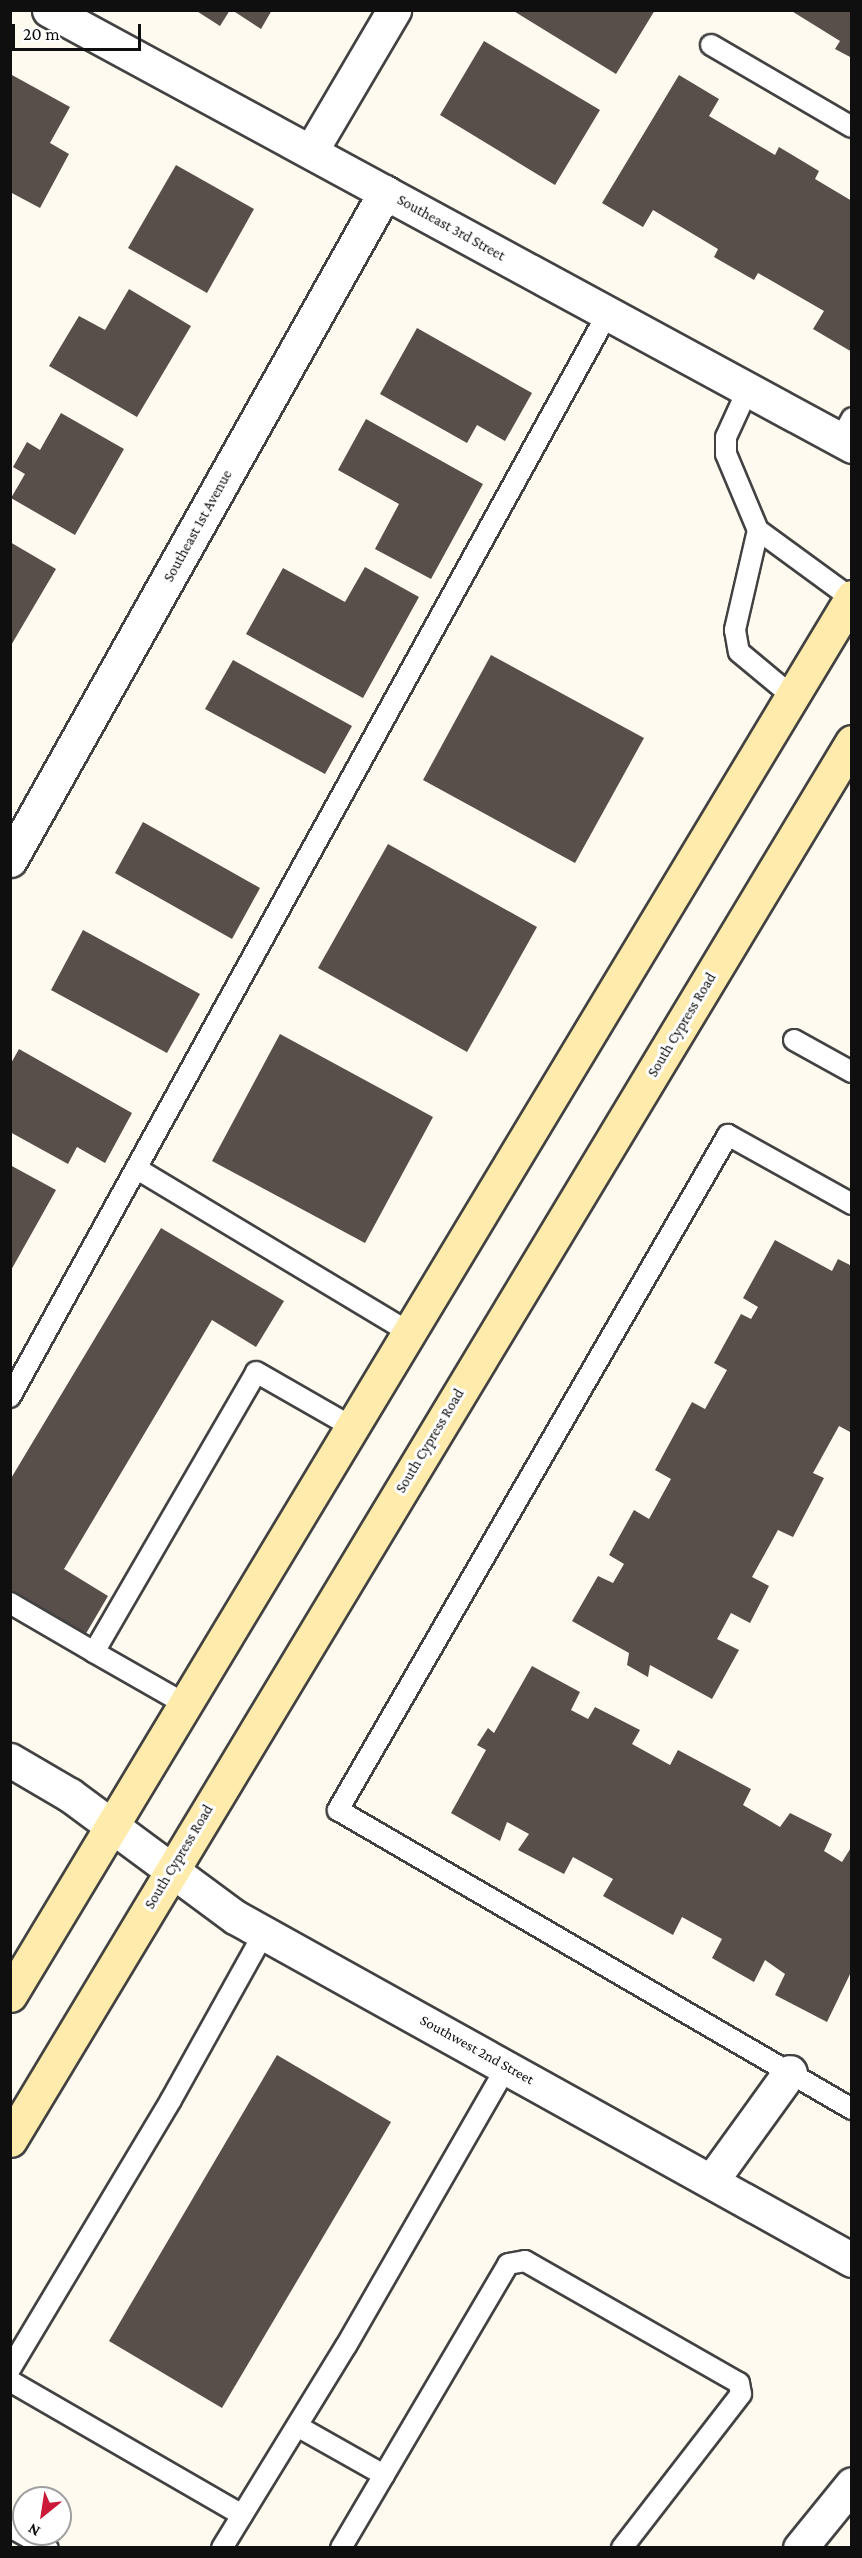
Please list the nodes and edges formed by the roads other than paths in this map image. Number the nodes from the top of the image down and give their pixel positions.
1 (49, 10) edge
2 (394, 10) edge
3 (711, 45) dead end
4 (852, 127) edge
5 (311, 151) junction
6 (385, 192) junction
7 (608, 313) junction
8 (748, 389) junction
9 (848, 434) edge
10 (758, 530) junction
11 (851, 598) edge
12 (792, 696) junction
13 (852, 742) edge
14 (10, 860) edge
15 (794, 1040) dead end
16 (852, 1072) edge
17 (139, 1170) junction
18 (852, 1204) edge
19 (409, 1332) junction
20 (10, 1397) edge
21 (352, 1427) junction
22 (10, 1603) edge
23 (94, 1652) junction
24 (184, 1704) junction
25 (10, 1760) edge
26 (112, 1826) junction
27 (171, 1870) junction
28 (264, 1934) junction
29 (10, 1995) edge
30 (507, 2066) junction
31 (790, 2072) junction
32 (852, 2109) edge
33 (10, 2140) edge
34 (712, 2180) junction
35 (852, 2260) edge
36 (10, 2368) edge
37 (10, 2381) edge
38 (297, 2426) junction
39 (384, 2475) junction
40 (852, 2484) edge
41 (242, 2515) junction
42 (10, 2527) edge
43 (630, 2545) edge
44 (48, 2547) edge
45 (222, 2547) edge
46 (341, 2547) edge
47 (800, 2547) edge

1 - 5 street, Southeast 3rd Street
2 - 5 street
3 - 4 lane
5 - 6 street, Southeast 3rd Street
6 - 7 street, Southeast 3rd Street
6 - 14 street, Southeast 1st Avenue
7 - 8 street, Southeast 3rd Street
7 - 17 lane
8 - 9 street, Southeast 3rd Street
8 - 10 lane
10 - 11 lane
10 - 12 lane
11 - 12 street
12 - 19 street
13 - 27 street, South Cypress Road
15 - 16 lane
17 - 19 lane
17 - 20 lane
18 - 31 lane
19 - 21 street
21 - 23 lane
21 - 24 street
22 - 23 lane
23 - 24 lane
24 - 26 street
25 - 26 street
26 - 27 street, Southwest 2nd Street
26 - 29 street
27 - 28 street, Southwest 2nd Street
27 - 33 street, South Cypress Road
28 - 30 street, Southwest 2nd Street
28 - 36 lane
30 - 34 street, Southwest 2nd Street
30 - 38 lane
31 - 32 lane
31 - 34 street
34 - 35 street, Southwest 2nd Street
37 - 41 lane
38 - 39 lane
38 - 41 lane
39 - 43 lane
39 - 46 lane
40 - 47 street
41 - 45 lane
42 - 44 lane

